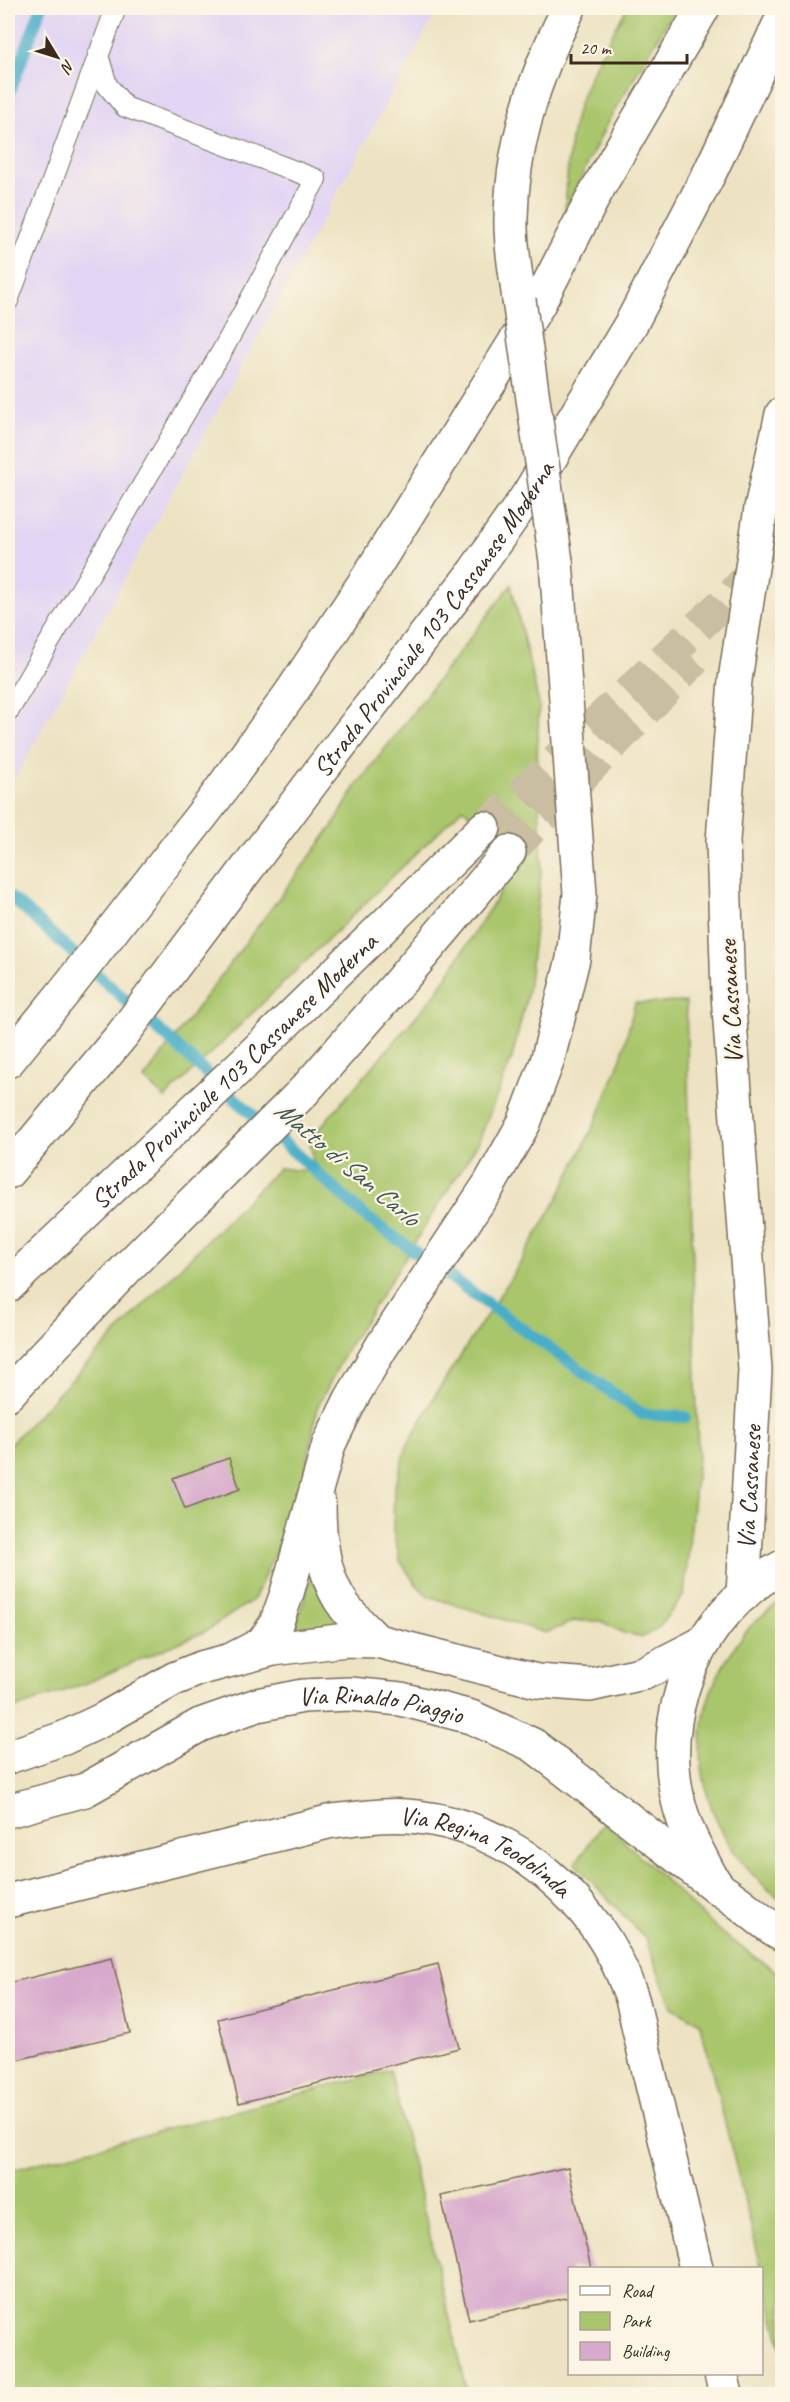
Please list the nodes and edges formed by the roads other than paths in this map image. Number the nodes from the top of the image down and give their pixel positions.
1 (116, 8) edge
2 (569, 8) edge
3 (704, 8) edge
4 (782, 21) edge
5 (98, 55) junction
6 (8, 301) edge
7 (783, 414) edge
8 (8, 712) edge
9 (484, 828) tunnel mouth
10 (509, 852) tunnel mouth
11 (8, 1061) edge
12 (8, 1172) edge
13 (8, 1286) edge
14 (8, 1394) edge
15 (319, 1482) junction
16 (783, 1567) edge
17 (743, 1595) junction
18 (376, 1641) junction
19 (701, 1644) junction
20 (232, 1659) junction
21 (8, 1757) edge
22 (8, 1811) edge
23 (720, 1889) junction
24 (8, 1901) edge
25 (783, 1934) edge
26 (696, 2267) edge
27 (721, 2375) edge
28 (726, 2394) edge

1 - 5 lane
2 - 15 main road, bridge
3 - 11 main road
4 - 12 main road, Strada Provinciale 103 Cassanese Moderna
5 - 6 lane
5 - 8 lane
7 - 17 main road, Via Cassanese
9 - 13 main road, Strada Provinciale 103 Cassanese Moderna
10 - 14 main road
15 - 18 main road
15 - 20 main road
16 - 17 main road
17 - 19 main road
18 - 19 main road, Via Rinaldo Piaggio
18 - 20 main road, Via Rinaldo Piaggio
19 - 23 main road
20 - 21 main road, Via Rinaldo Piaggio
22 - 23 main road, Via Rinaldo Piaggio
23 - 25 main road, Via Rinaldo Piaggio
24 - 26 main road, Via Regina Teodolinda
27 - 28 main road

